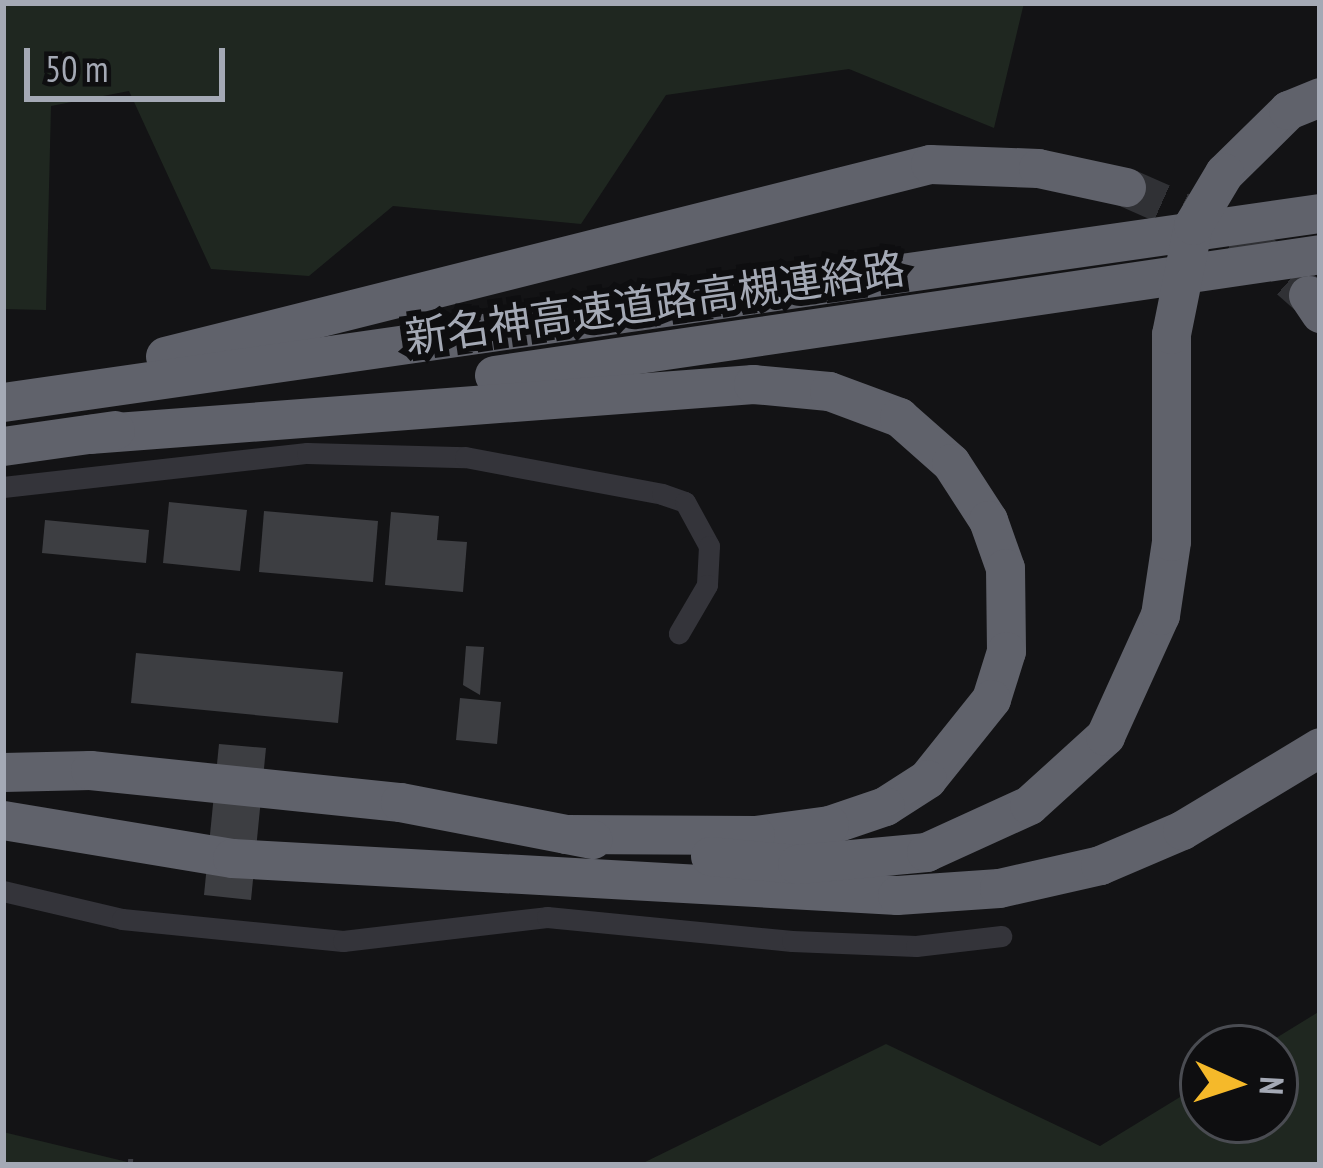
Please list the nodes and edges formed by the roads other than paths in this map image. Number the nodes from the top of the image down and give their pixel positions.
1 (1320, 97) edge
2 (1126, 187) tunnel mouth
3 (1320, 213) edge
4 (1320, 254) edge
5 (3, 400) edge
6 (89, 434) junction
7 (3, 446) edge
8 (3, 487) edge
9 (679, 633) dead end
10 (1320, 718) edge
11 (1320, 747) edge
12 (3, 772) edge
13 (1270, 779) junction
14 (3, 820) edge
15 (566, 834) junction
16 (3, 891) edge
17 (1001, 936) dead end

1 - 15 highway, bridge
2 - 5 highway
3 - 5 highway, 新名神高速道路高槻連絡路
4 - 6 highway, 新名神高速道路高槻連絡路
6 - 7 highway, 新名神高速道路高槻連絡路
6 - 15 highway
8 - 9 street
10 - 13 highway
11 - 13 highway
12 - 15 highway
13 - 14 highway
16 - 17 street

